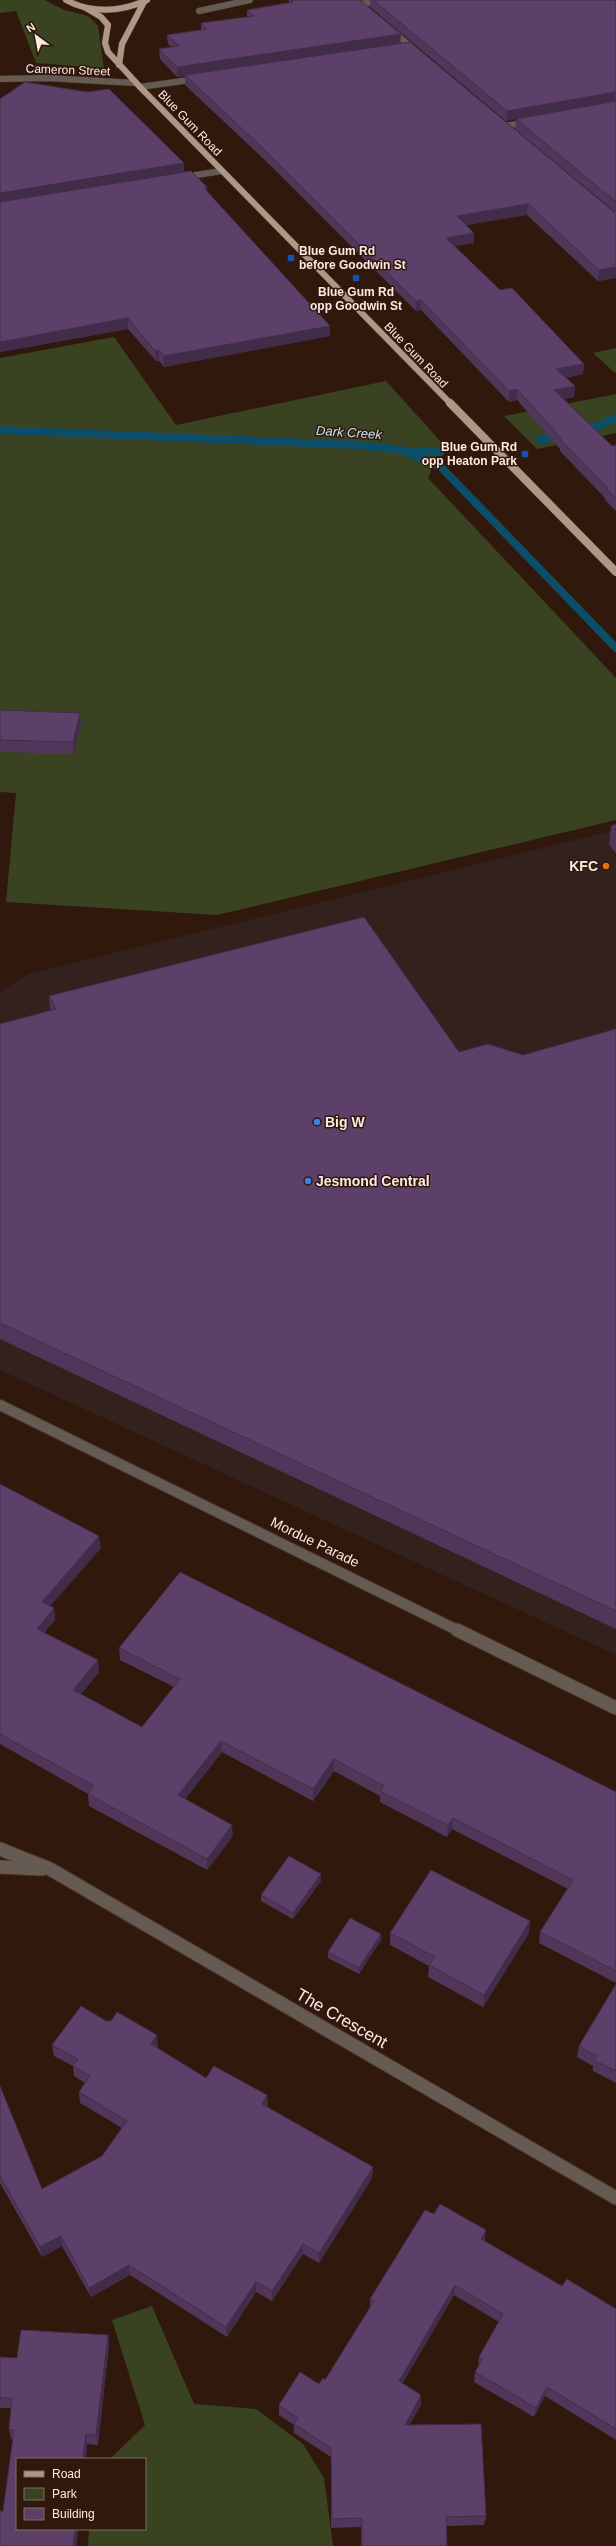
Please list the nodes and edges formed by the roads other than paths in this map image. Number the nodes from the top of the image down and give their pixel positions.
1 (66, 0) edge
2 (250, 0) edge
3 (355, 0) edge
4 (387, 0) edge
5 (145, 1) edge
6 (360, 4) junction
7 (86, 8) junction
8 (365, 9) edge
9 (199, 11) dead end
10 (382, 23) edge
11 (411, 47) junction
12 (403, 48) edge
13 (422, 57) edge
14 (119, 64) junction
15 (207, 77) edge
16 (0, 79) edge
17 (138, 85) junction
18 (499, 121) edge
19 (534, 121) edge
20 (505, 126) junction
21 (510, 131) edge
22 (222, 171) junction
23 (176, 179) edge
24 (616, 572) edge
25 (0, 1405) edge
26 (616, 1708) edge
27 (0, 1849) edge
28 (0, 1868) edge
29 (50, 1869) junction
30 (616, 2198) edge

1 - 7 main road, Blue Gum Road
2 - 9 street
3 - 6 street
4 - 6 street
5 - 7 main road, Blue Gum Road
5 - 14 main road, Blue Gum Road
6 - 8 street
7 - 14 main road, Blue Gum Road
10 - 11 street
11 - 12 street
11 - 13 street
14 - 17 main road, Blue Gum Road
15 - 17 street, Cameron Street
16 - 17 street, Cameron Street
17 - 22 main road, Blue Gum Road
18 - 20 street
19 - 20 street
20 - 21 street
22 - 23 street
22 - 24 main road, Blue Gum Road
25 - 26 street, Mordue Parade
27 - 29 street, The Crescent
28 - 29 street, The Crescent
29 - 30 street, The Crescent

